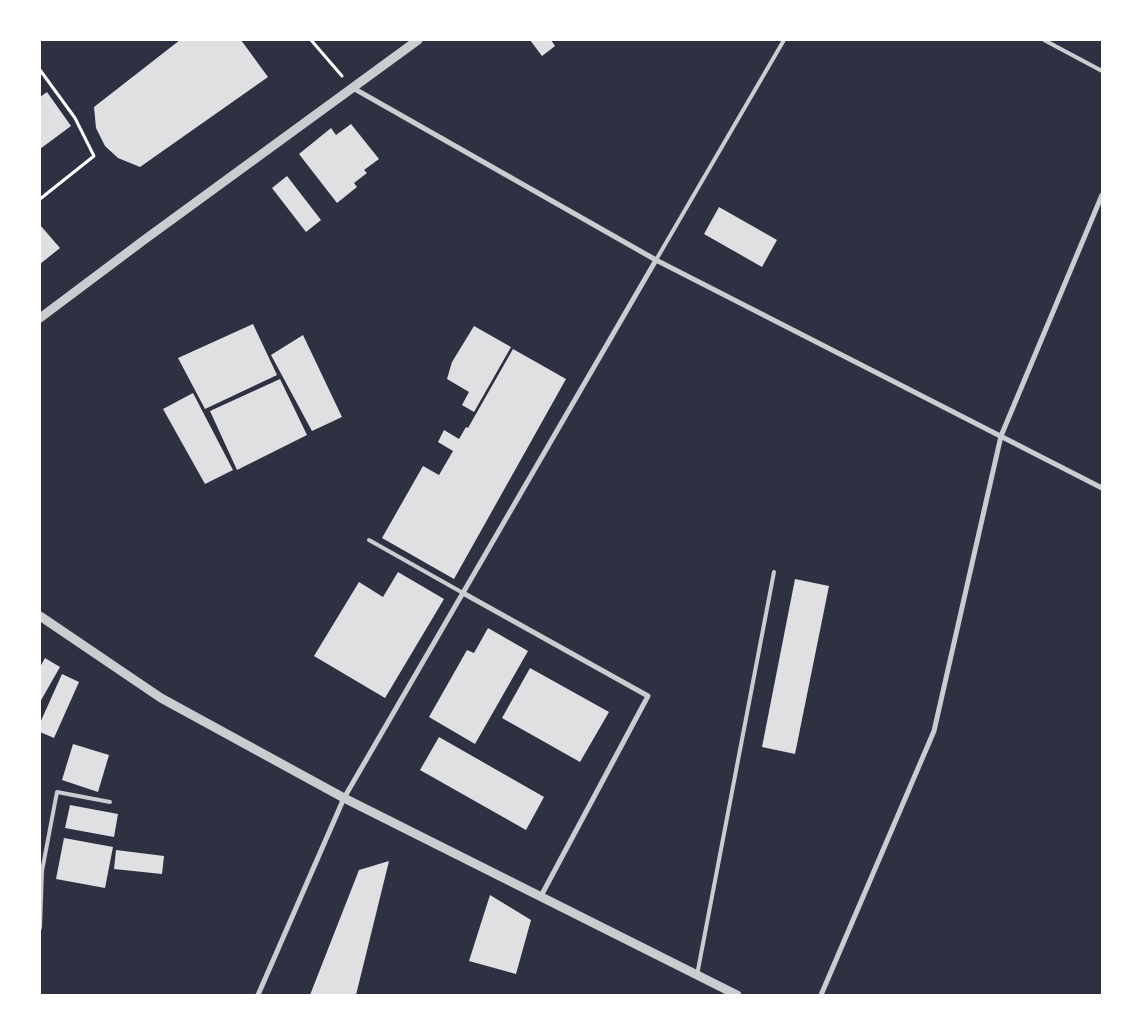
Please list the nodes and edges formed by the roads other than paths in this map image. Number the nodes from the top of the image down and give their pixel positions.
1 (418, 40) edge
2 (784, 40) edge
3 (1044, 40) edge
4 (1102, 71) edge
5 (353, 88) junction
6 (1102, 195) edge
7 (656, 260) junction
8 (40, 318) edge
9 (1002, 436) junction
10 (1102, 488) edge
11 (369, 540) dead end
12 (774, 572) dead end
13 (463, 593) junction
14 (40, 616) edge
15 (344, 798) junction
16 (110, 802) dead end
17 (541, 896) junction
18 (40, 928) edge
19 (697, 975) junction
20 (258, 995) edge
21 (737, 995) edge
22 (821, 995) edge

1 - 5 street
2 - 7 lane
3 - 4 lane
5 - 7 street
5 - 8 street
6 - 9 street
7 - 9 street
7 - 13 street
9 - 10 street
9 - 22 street
11 - 13 lane
12 - 19 lane
13 - 15 street
13 - 17 street
14 - 15 street
15 - 17 street
15 - 20 street
16 - 18 lane
17 - 19 street
19 - 21 street

